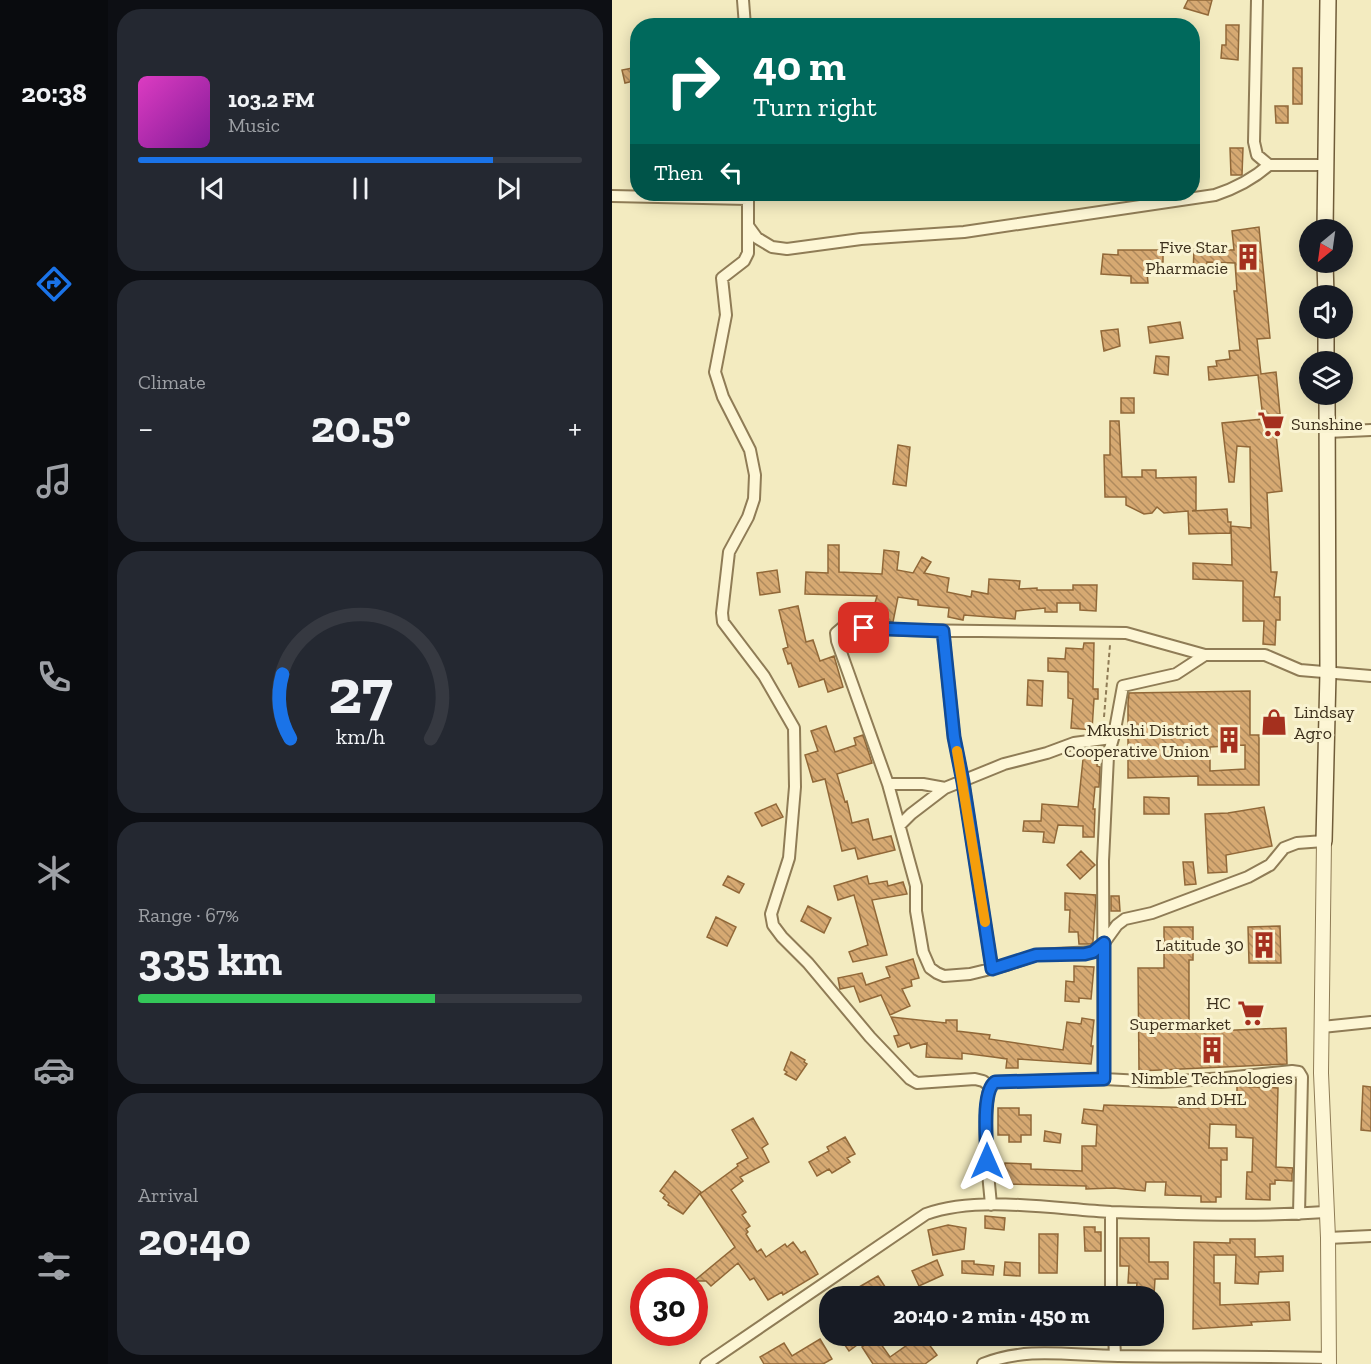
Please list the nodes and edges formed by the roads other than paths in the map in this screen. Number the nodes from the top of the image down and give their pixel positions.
1 (743, 0) edge
2 (1257, 0) edge
3 (1328, 0) edge
4 (745, 18) edge
5 (1269, 165) junction
6 (1325, 165) junction
7 (612, 196) edge
8 (630, 196) edge
9 (1200, 197) edge
10 (748, 201) edge
11 (1174, 201) edge
12 (1325, 219) edge
13 (749, 227) junction
14 (1327, 405) edge
15 (1371, 430) edge
16 (1327, 432) junction
17 (943, 631) junction
18 (1205, 655) junction
19 (1328, 673) junction
20 (1371, 676) edge
21 (1109, 737) junction
22 (963, 782) junction
23 (888, 784) junction
24 (945, 788) junction
25 (900, 825) junction
26 (1324, 841) junction
27 (1104, 943) junction
28 (992, 969) junction
29 (1371, 1022) edge
30 (1322, 1027) junction
31 (1104, 1079) junction
32 (990, 1086) junction
33 (991, 1205) junction
34 (1111, 1212) junction
35 (1326, 1212) junction
36 (1299, 1214) junction
37 (1371, 1236) edge
38 (1328, 1238) junction
39 (1112, 1286) edge
40 (1115, 1346) edge
41 (1115, 1356) junction
42 (1329, 1361) edge
43 (706, 1364) edge
44 (983, 1364) edge

1 - 4 street
2 - 5 street
3 - 6 main road
5 - 6 street
5 - 9 street
6 - 12 main road
7 - 8 street
10 - 13 street
11 - 13 street
13 - 32 street
14 - 16 main road
15 - 16 street
16 - 19 main road
17 - 18 street
17 - 22 street
17 - 23 street
18 - 19 street
18 - 21 street
19 - 20 street
19 - 26 main road
21 - 22 street
21 - 27 street
22 - 24 street
22 - 28 street
23 - 24 street
23 - 25 street
24 - 25 street
25 - 28 street
26 - 27 street
26 - 30 street
27 - 28 street
27 - 31 street
29 - 30 street
30 - 35 street
31 - 32 street
31 - 36 street
32 - 33 street
33 - 34 street
33 - 43 street
34 - 36 street
34 - 39 street
35 - 36 street
35 - 38 street
37 - 38 street
38 - 42 street
40 - 41 street
41 - 42 street
41 - 44 street

